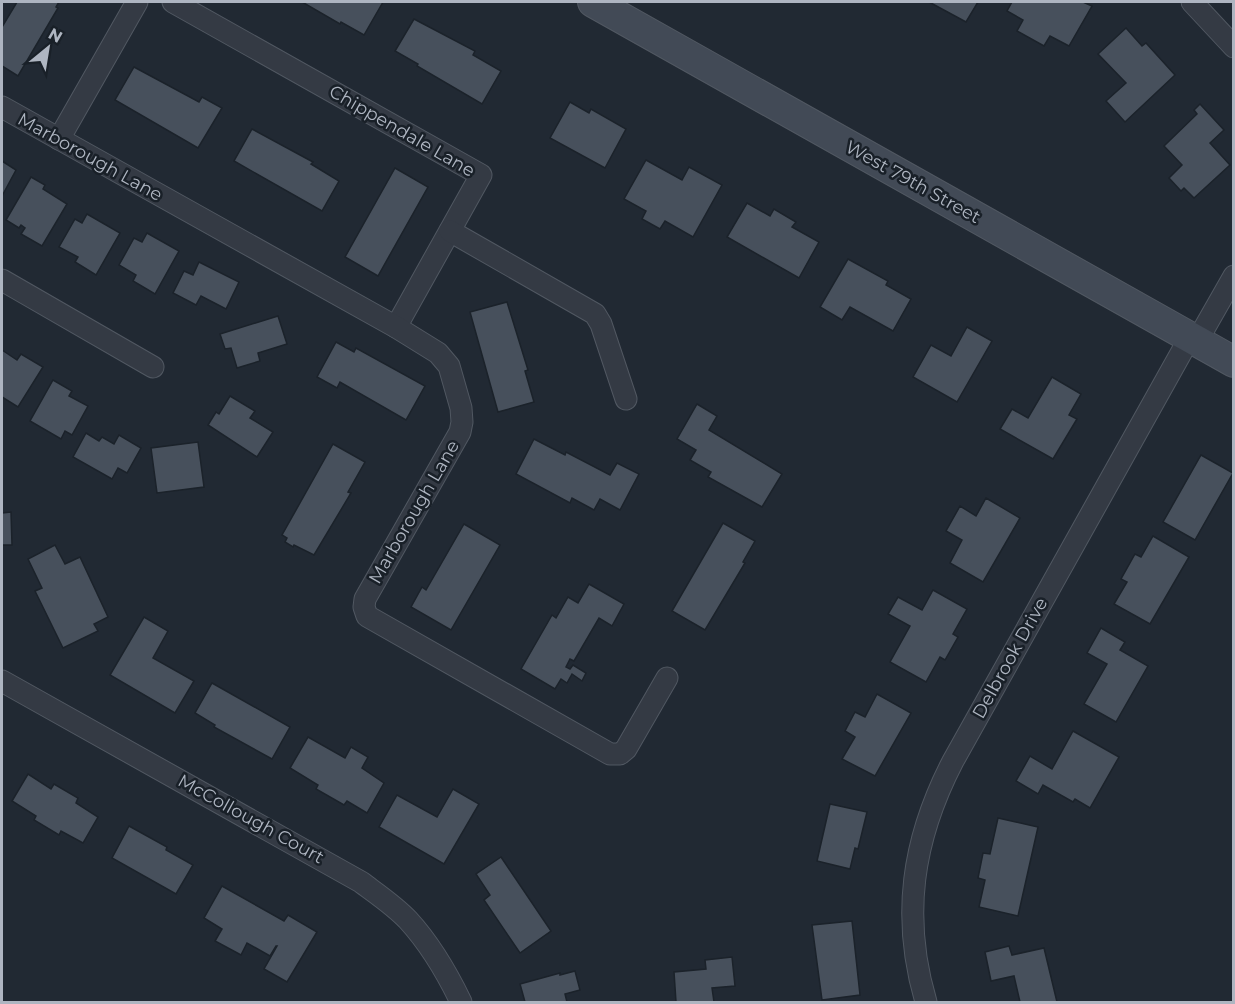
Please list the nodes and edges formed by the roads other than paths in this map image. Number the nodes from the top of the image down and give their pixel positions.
1 (137, 2) edge
2 (173, 2) edge
3 (593, 2) edge
4 (1192, 2) edge
5 (1233, 47) edge
6 (2, 107) edge
7 (59, 139) junction
8 (450, 231) junction
9 (1233, 276) edge
10 (2, 280) edge
11 (396, 327) junction
12 (1193, 339) junction
13 (1233, 362) edge
14 (153, 367) dead end
15 (626, 399) dead end
16 (667, 678) dead end
17 (2, 681) edge
18 (461, 1002) edge
19 (926, 1002) edge

1 - 7 street
2 - 8 street, Chippendale Lane
3 - 12 main road, West 79th Street
4 - 5 street
6 - 7 street, Marborough Lane
7 - 11 street, Marborough Lane
8 - 11 street, Chippendale Lane
8 - 15 street
9 - 12 street, Delbrook Drive
10 - 14 street
11 - 16 street, Marborough Lane
12 - 13 main road, West 79th Street
12 - 19 street, Delbrook Drive
17 - 18 street, McCollough Court

